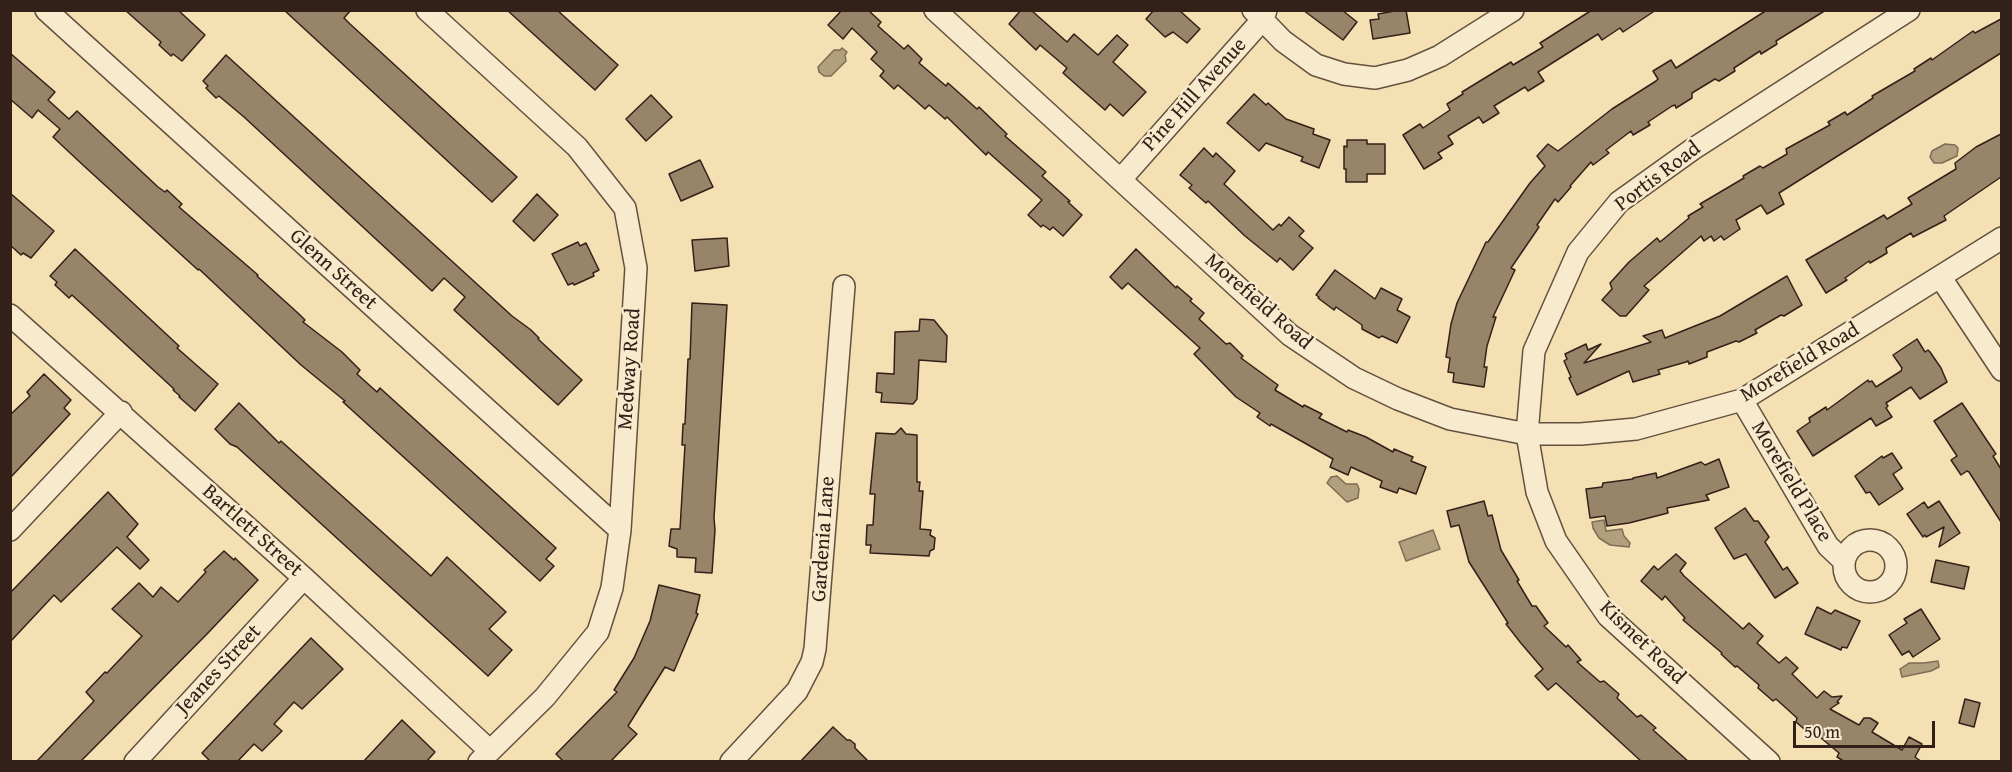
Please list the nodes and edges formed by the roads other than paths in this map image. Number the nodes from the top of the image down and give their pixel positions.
1 (46, 10) edge
2 (427, 10) edge
3 (935, 10) edge
4 (1512, 10) edge
5 (1910, 10) edge
6 (1261, 13) edge
7 (1121, 179) junction
8 (2001, 238) edge
9 (1941, 278) junction
10 (844, 286) dead end
11 (10, 315) edge
12 (2001, 370) edge
13 (1742, 400) junction
14 (121, 412) junction
15 (1527, 434) junction
16 (10, 530) edge
17 (620, 530) junction
18 (1844, 561) dead end
19 (304, 578) junction
20 (484, 756) edge
21 (135, 762) edge
22 (731, 762) edge
23 (1769, 762) edge

1 - 17 street, Glenn Street
2 - 17 street, Medway Road
3 - 7 street, Morefield Road
4 - 6 street
5 - 15 street, Portis Road
6 - 7 street, Pine Hill Avenue
7 - 15 street, Morefield Road
8 - 9 street, Morefield Road
9 - 12 street
9 - 13 street, Morefield Road
10 - 22 street, Gardenia Lane
11 - 14 street, Bartlett Street
13 - 15 street, Morefield Road
13 - 18 street, Morefield Place
14 - 16 street
14 - 19 street, Bartlett Street
15 - 23 street, Kismet Road
17 - 20 street, Medway Road
19 - 20 street, Bartlett Street
19 - 21 street, Jeanes Street

